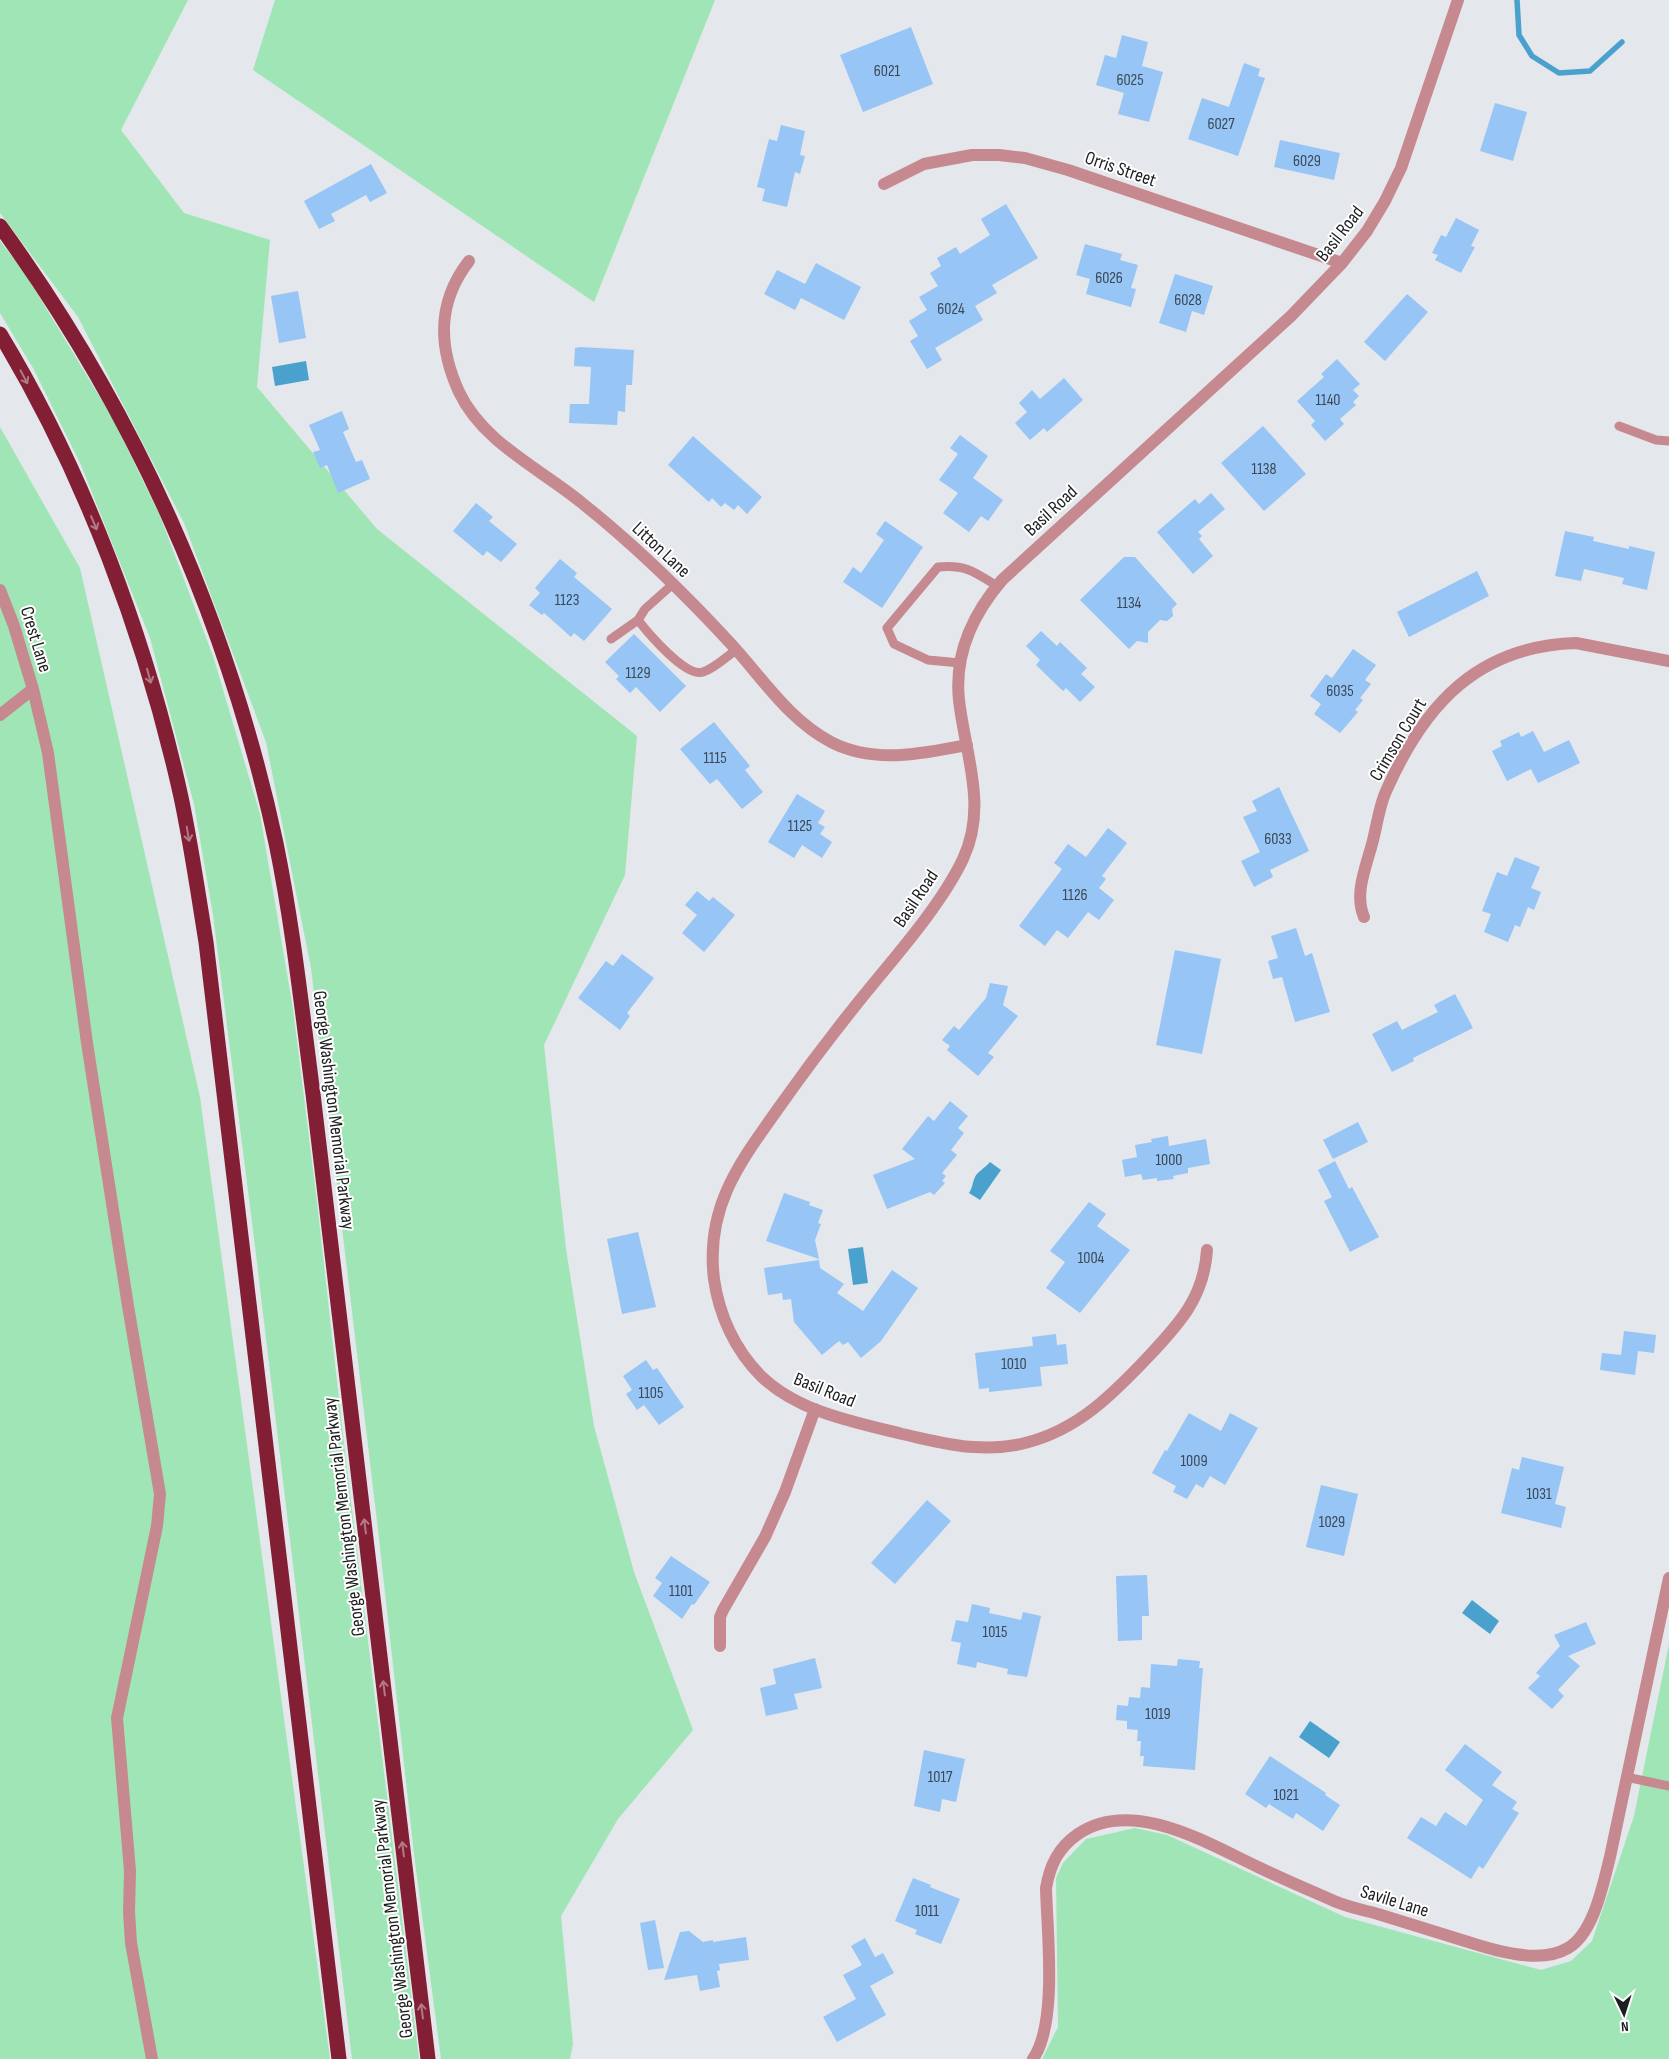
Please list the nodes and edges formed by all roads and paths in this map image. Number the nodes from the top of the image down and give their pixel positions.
1 (1458, 0) edge
2 (884, 184) dead end
3 (0, 226) edge
4 (469, 261) dead end
5 (1342, 263) junction
6 (0, 334) edge
7 (1619, 426) dead end
8 (1669, 441) edge
9 (673, 584) junction
10 (997, 586) junction
11 (0, 590) edge
12 (638, 620) junction
13 (611, 639) dead end
14 (736, 650) junction
15 (1669, 661) edge
16 (960, 663) junction
17 (33, 689) junction
18 (0, 715) edge
19 (967, 745) junction
20 (1364, 917) dead end
21 (1207, 1250) dead end
22 (815, 1409) junction
23 (1669, 1578) edge
24 (720, 1646) dead end
25 (1626, 1777) junction
26 (1669, 1786) edge
27 (152, 2059) edge
28 (339, 2059) edge
29 (428, 2059) edge
30 (1033, 2059) edge

1 - 5 street, Basil Road
2 - 5 street, Orris Street
29 -> 3 highway, George Washington Memorial Parkway
4 - 9 street, Litton Lane
5 - 10 street, Basil Road
6 -> 28 highway
7 - 8 lane
9 - 12 lane
9 - 14 street, Litton Lane
10 - 16 street, Basil Road
10 - 16 lane
11 - 17 street, Crest Lane
12 - 13 lane
12 - 14 lane
14 - 19 street, Litton Lane
15 - 20 street, Crimson Court
16 - 19 street, Basil Road
17 - 18 street, Crest Lane
17 - 27 street
19 - 22 street, Basil Road
21 - 22 street, Basil Road
22 - 24 street
23 - 25 street, Savile Lane
25 - 26 lane
25 - 30 street, Savile Lane

